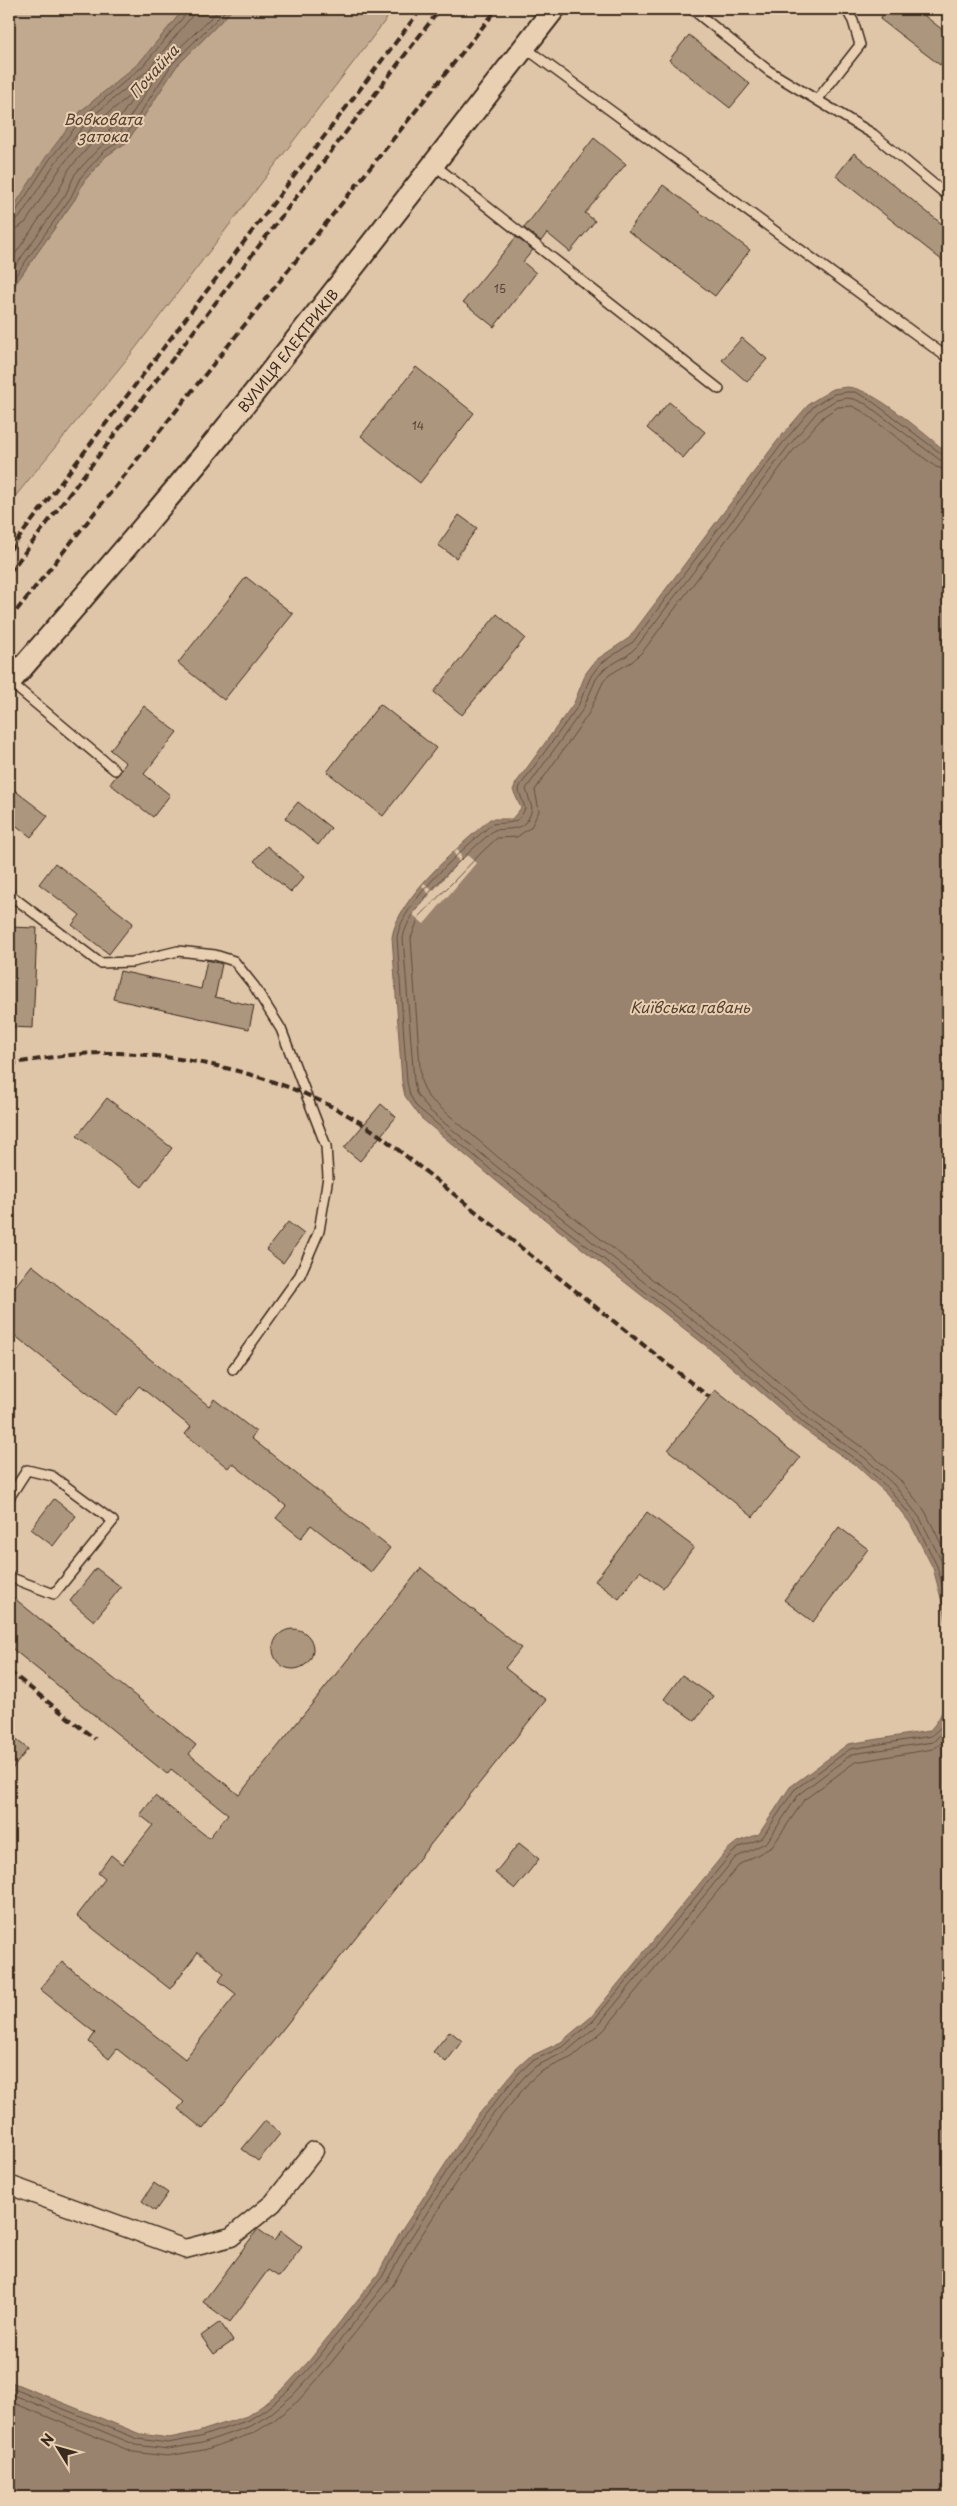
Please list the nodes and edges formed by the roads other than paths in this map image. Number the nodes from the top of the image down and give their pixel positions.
1 (554, 9) edge
2 (692, 9) edge
3 (846, 9) edge
4 (524, 47) junction
5 (817, 100) junction
6 (433, 164) junction
7 (948, 196) edge
8 (948, 358) edge
9 (719, 389) dead end
10 (9, 683) edge
11 (115, 770) dead end
12 (9, 894) edge
13 (233, 1369) dead end
14 (9, 1498) edge
15 (9, 1577) edge
16 (314, 2152) dead end
17 (9, 2185) edge

1 - 4 street, ВУЛИЦЯ ЕЛЕКТРИКІВ
2 - 5 lane
3 - 5 lane
4 - 6 street, ВУЛИЦЯ ЕЛЕКТРИКІВ
4 - 8 lane
5 - 7 lane
6 - 9 lane
6 - 10 street, ВУЛИЦЯ ЕЛЕКТРИКІВ
10 - 11 lane
12 - 13 lane
14 - 15 lane
16 - 17 street

